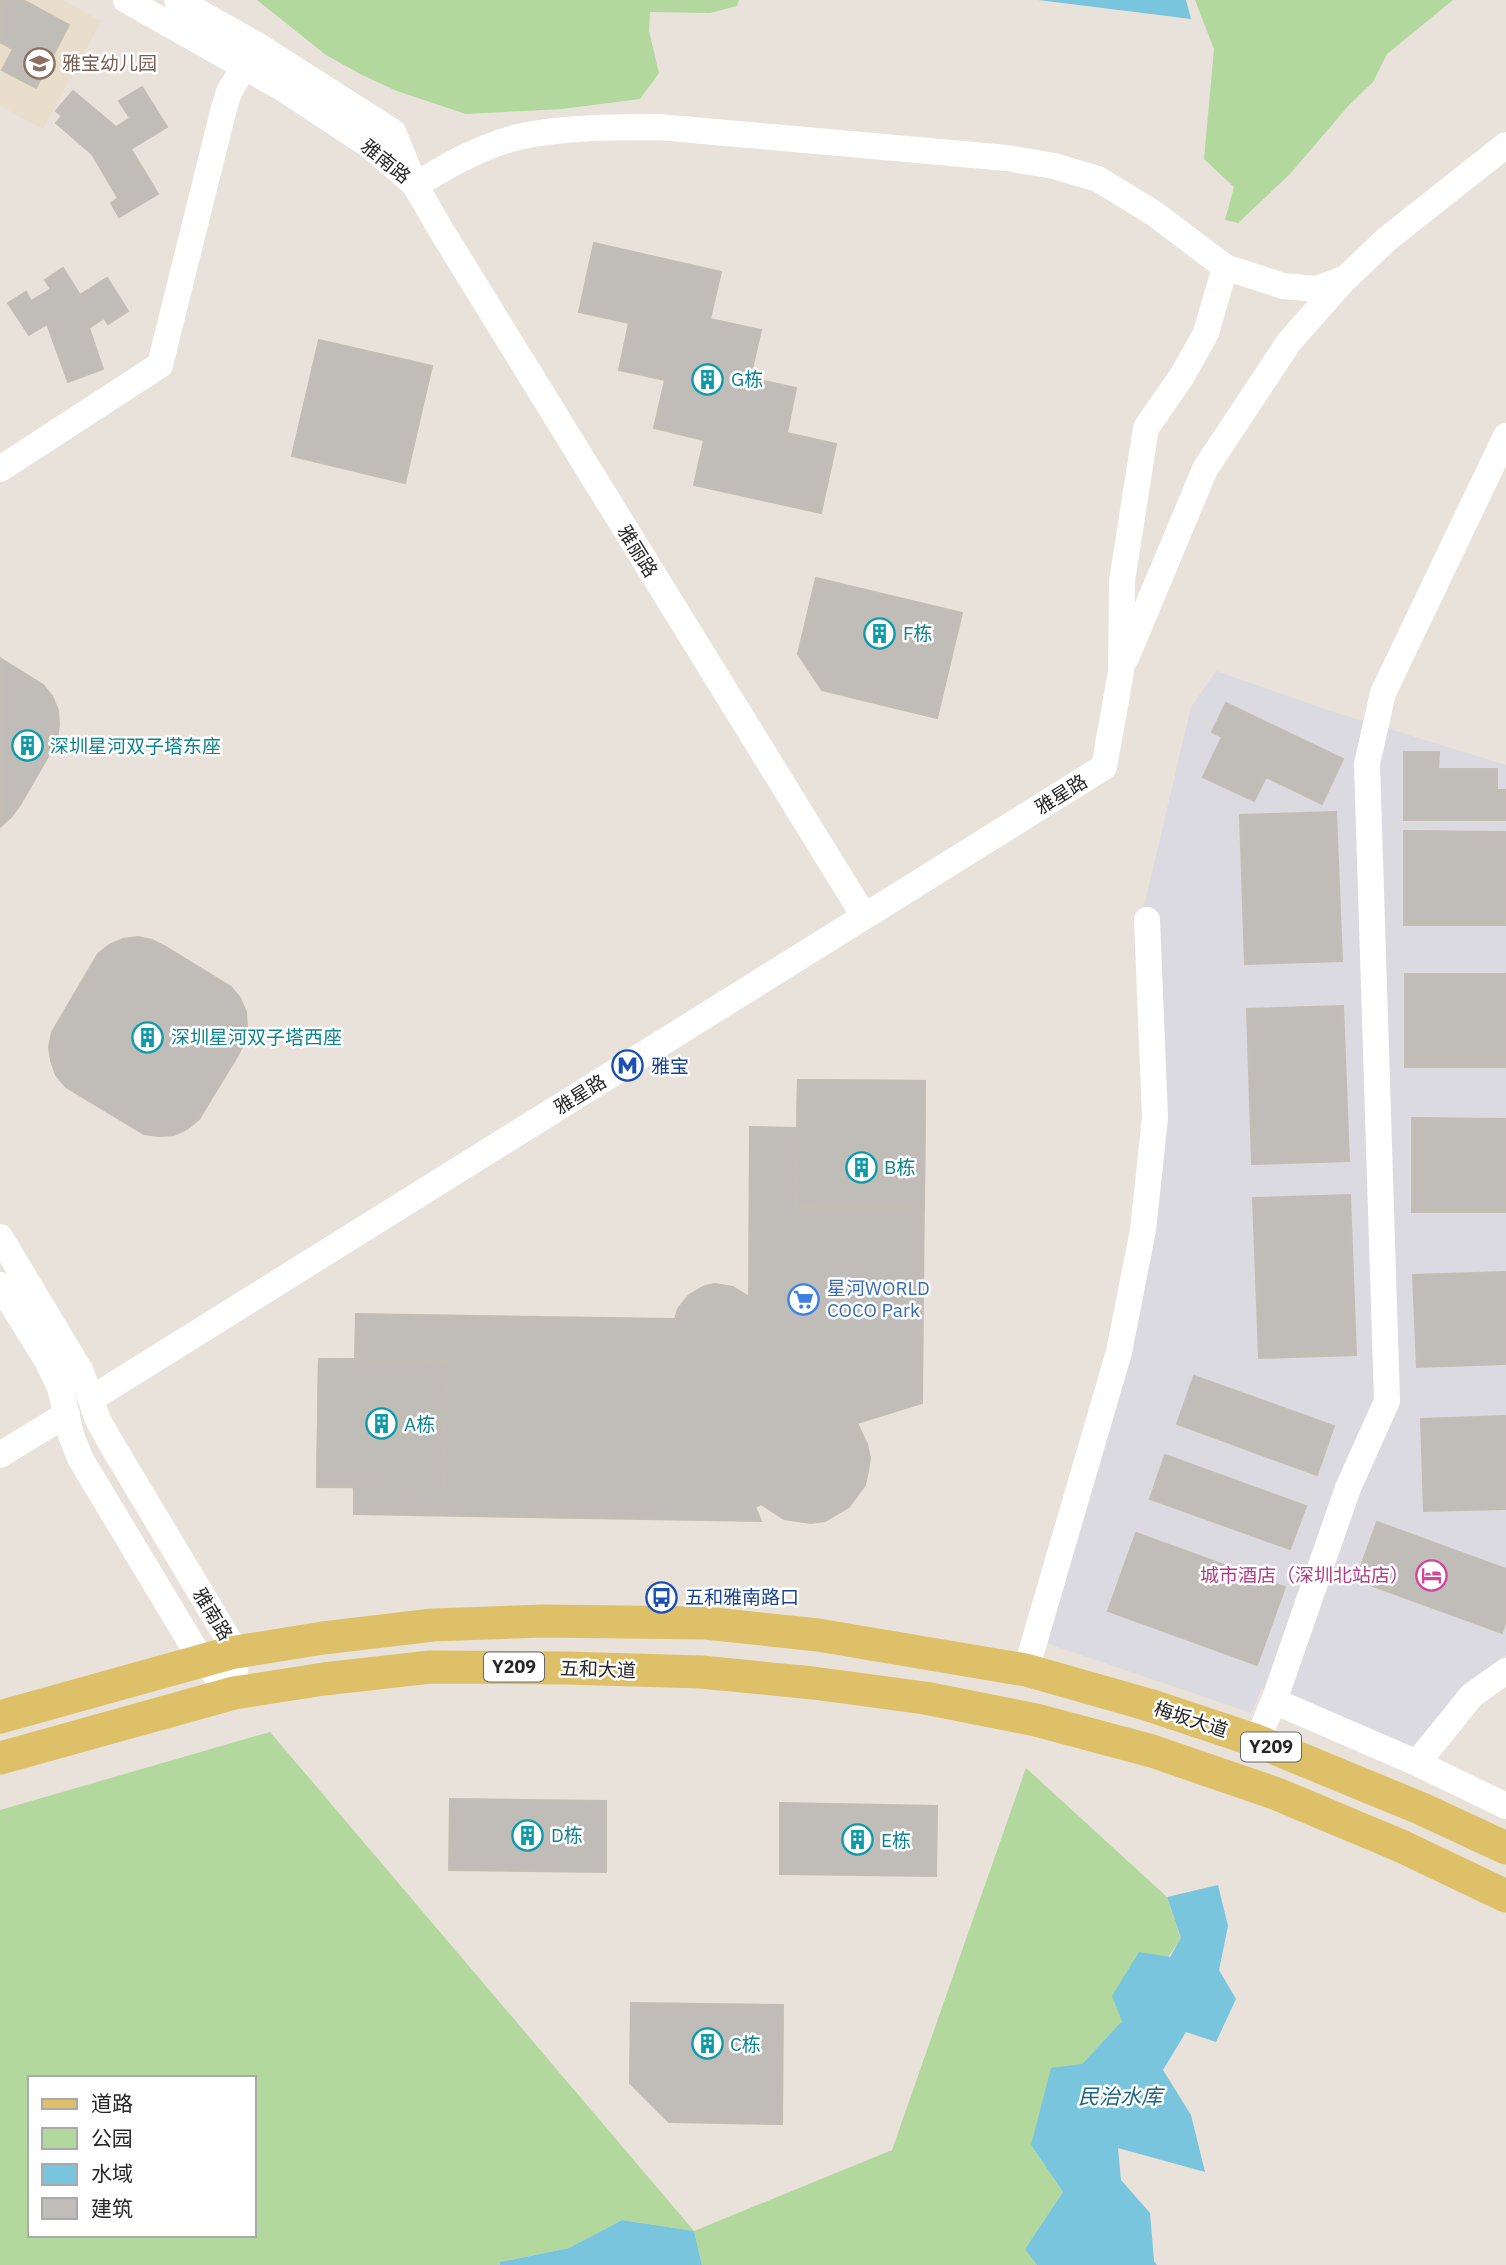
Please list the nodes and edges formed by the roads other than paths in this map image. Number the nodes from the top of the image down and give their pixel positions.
1 (126, 0) edge
2 (177, 0) edge
3 (250, 55) junction
4 (1506, 145) edge
5 (415, 185) junction
6 (1225, 267) junction
7 (1346, 278) junction
8 (1506, 436) edge
9 (0, 469) edge
10 (1121, 672) junction
11 (864, 916) junction
12 (1147, 920) dead end
13 (0, 1237) edge
14 (0, 1285) edge
15 (91, 1399) junction
16 (67, 1414) junction
17 (0, 1455) edge
18 (236, 1652) junction
19 (202, 1661) junction
20 (1026, 1670) junction
21 (1506, 1671) edge
22 (233, 1693) junction
23 (1274, 1701) junction
24 (0, 1717) edge
25 (1257, 1741) junction
26 (0, 1758) edge
27 (1417, 1763) junction
28 (1506, 1806) edge
29 (1506, 1849) edge
30 (1506, 1896) edge

1 - 3 street, 雅南路
2 - 3 street, 雅南路
3 - 5 street, 雅南路
3 - 9 street
4 - 7 street
5 - 6 street
5 - 11 street, 雅丽路
6 - 7 street
6 - 10 street
7 - 10 street
8 - 23 street
10 - 11 street, 雅星路
11 - 15 street, 雅星路
12 - 20 street
13 - 15 street, 雅南路
14 - 16 street, 雅南路
15 - 18 street, 雅南路
16 - 17 street
16 - 19 street, 雅南路
18 - 19 main road, Y209
18 - 20 main road, Y209
18 - 22 street, 雅南路
19 - 22 street, 雅南路
19 - 24 main road, Y209
20 - 25 main road, 梅坂大道 / Y209
21 - 27 street
22 - 26 main road, 五和大道 / Y209
22 - 30 main road, 五和大道 / Y209
23 - 25 street
23 - 27 street
25 - 29 main road, 梅坂大道 / Y209
27 - 28 street

